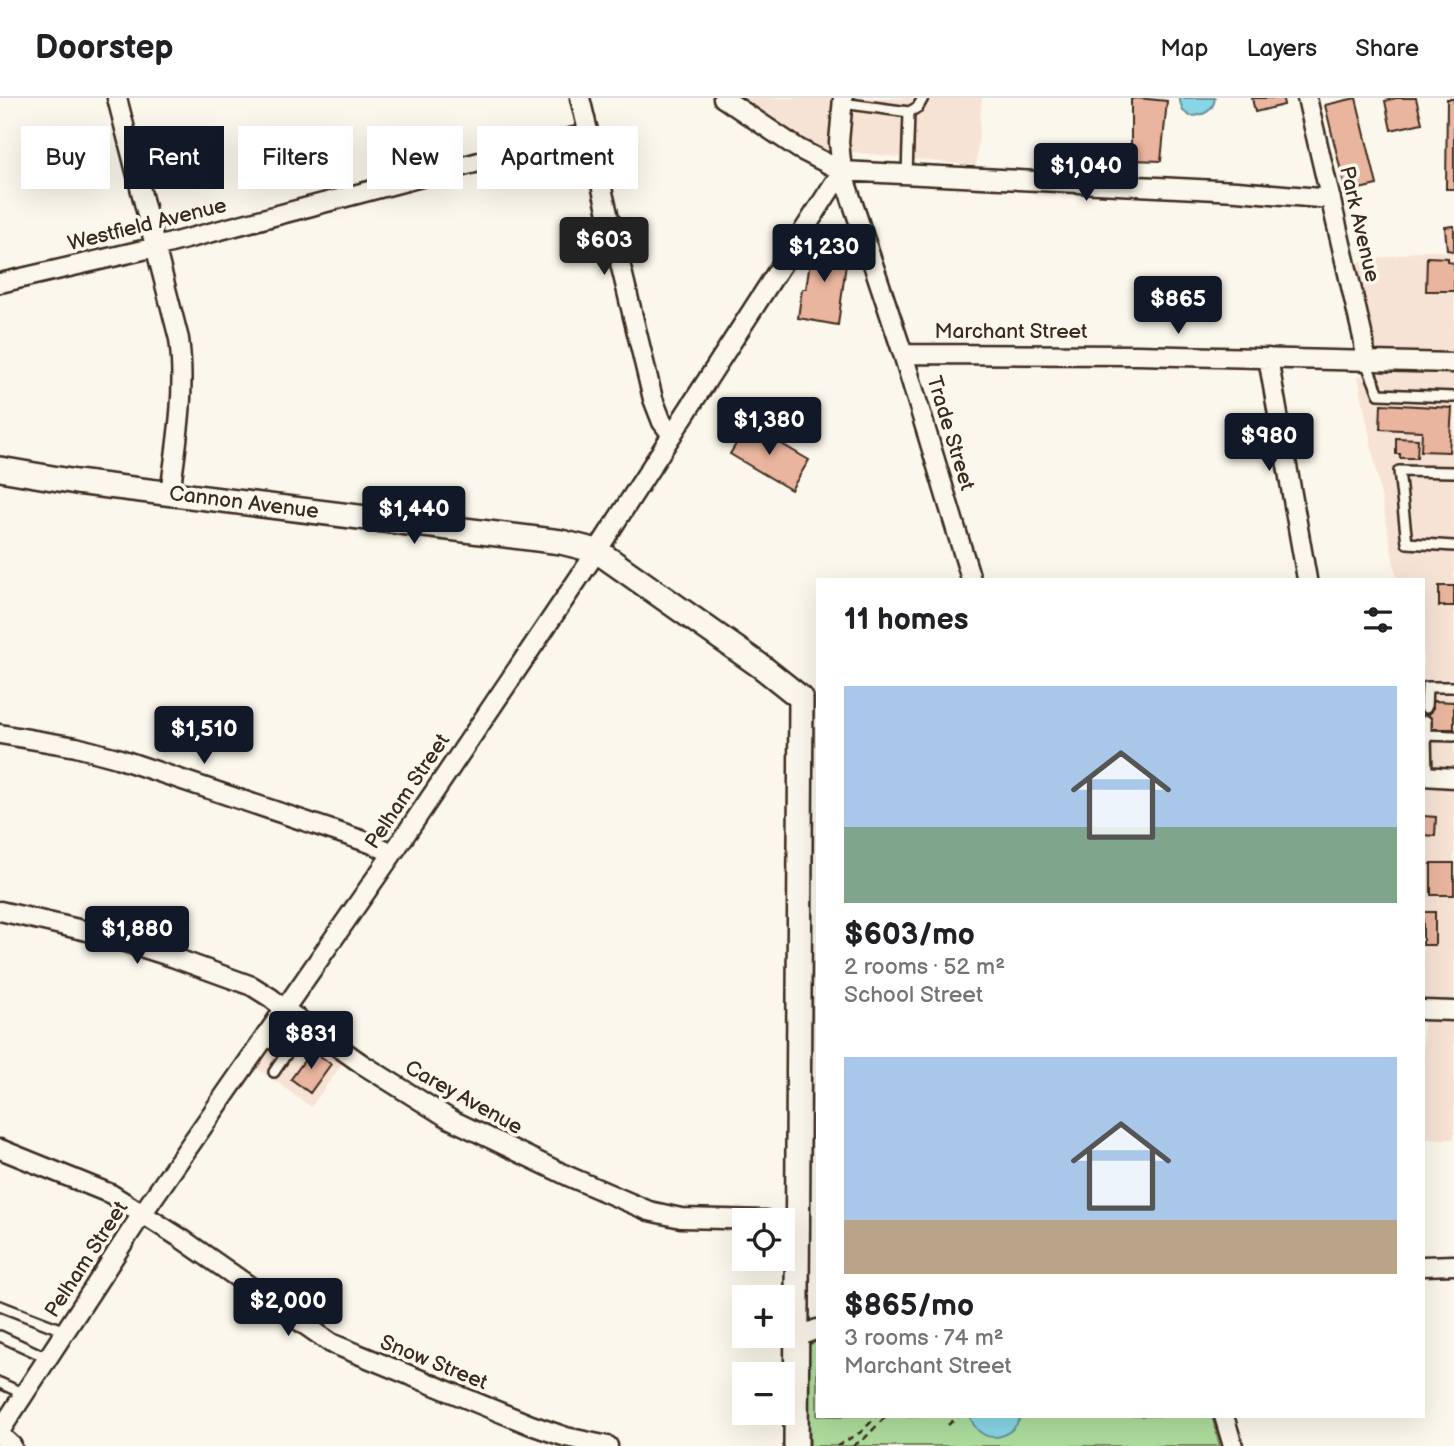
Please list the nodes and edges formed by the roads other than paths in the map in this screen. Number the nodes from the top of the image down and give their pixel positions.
1 (117, 98) edge
2 (580, 98) edge
3 (723, 98) edge
4 (923, 98) edge
5 (1307, 98) edge
6 (843, 100) edge
7 (909, 111) junction
8 (587, 126) edge
9 (477, 162) edge
10 (842, 171) junction
11 (907, 175) junction
12 (602, 189) edge
13 (1331, 199) junction
14 (156, 247) junction
15 (0, 283) edge
16 (903, 354) junction
17 (1268, 358) junction
18 (1365, 360) junction
19 (1454, 363) edge
20 (1454, 397) edge
21 (671, 435) junction
22 (0, 469) edge
23 (1454, 472) edge
24 (170, 493) junction
25 (1454, 546) edge
26 (597, 551) junction
27 (971, 578) edge
28 (1307, 578) edge
29 (1454, 687) edge
30 (809, 700) edge
31 (1426, 708) dead end
32 (1426, 721) dead end
33 (0, 734) edge
34 (1426, 735) junction
35 (1454, 736) edge
36 (1425, 776) edge
37 (1454, 778) edge
38 (393, 853) junction
39 (0, 911) edge
40 (284, 1009) junction
41 (1425, 1010) edge
42 (1454, 1011) edge
43 (306, 1025) junction
44 (263, 1039) junction
45 (287, 1053) junction
46 (274, 1072) dead end
47 (0, 1149) edge
48 (790, 1208) edge
49 (142, 1214) junction
50 (732, 1219) edge
51 (1454, 1265) edge
52 (1425, 1266) edge
53 (793, 1271) edge
54 (0, 1306) edge
55 (816, 1329) edge
56 (65, 1331) junction
57 (0, 1336) edge
58 (796, 1338) junction
59 (48, 1357) junction
60 (0, 1383) edge
61 (24, 1394) junction
62 (1225, 1418) edge
63 (0, 1433) edge
64 (12, 1446) edge
65 (608, 1446) edge
66 (796, 1446) edge
67 (1233, 1446) edge

1 - 14 street
2 - 8 street
3 - 10 street
4 - 7 lane
5 - 13 street, Park Avenue
6 - 7 lane
6 - 10 street, Trade Street
7 - 11 lane
9 - 14 street, Westfield Avenue
10 - 11 street
10 - 16 street, Trade Street
10 - 21 street, Pelham Street
11 - 13 street
12 - 21 street
13 - 18 street, Park Avenue
14 - 15 street, Westfield Avenue
14 - 24 street
16 - 17 street, Marchant Street
16 - 27 street, Trade Street
17 - 18 street, Marchant Street
17 - 28 street
18 - 19 street, Marchant Street
18 - 20 lane
21 - 26 street, Pelham Street
22 - 24 street, Cannon Avenue
23 - 25 lane
24 - 26 street, Cannon Avenue
26 - 30 street, Cannon Avenue
26 - 38 street, Pelham Street
29 - 31 lane
30 - 48 street
32 - 34 lane
33 - 38 street
34 - 35 lane
34 - 36 lane
36 - 37 street
38 - 40 street, Pelham Street
39 - 40 street, Carey Avenue
40 - 43 street, Carey Avenue
40 - 44 street, Pelham Street
41 - 42 street
43 - 45 lane
43 - 50 street, Carey Avenue
44 - 45 lane
44 - 49 street, Pelham Street
45 - 46 lane
47 - 49 street, Snow Street
49 - 56 street, Pelham Street
49 - 65 street, Snow Street
51 - 52 street
53 - 58 street
54 - 56 lane
55 - 58 street
56 - 59 street, Pelham Street
57 - 59 lane
58 - 66 street
59 - 61 street, Pelham Street
60 - 61 lane
61 - 63 street, Pelham Street
62 - 67 street
63 - 64 street

